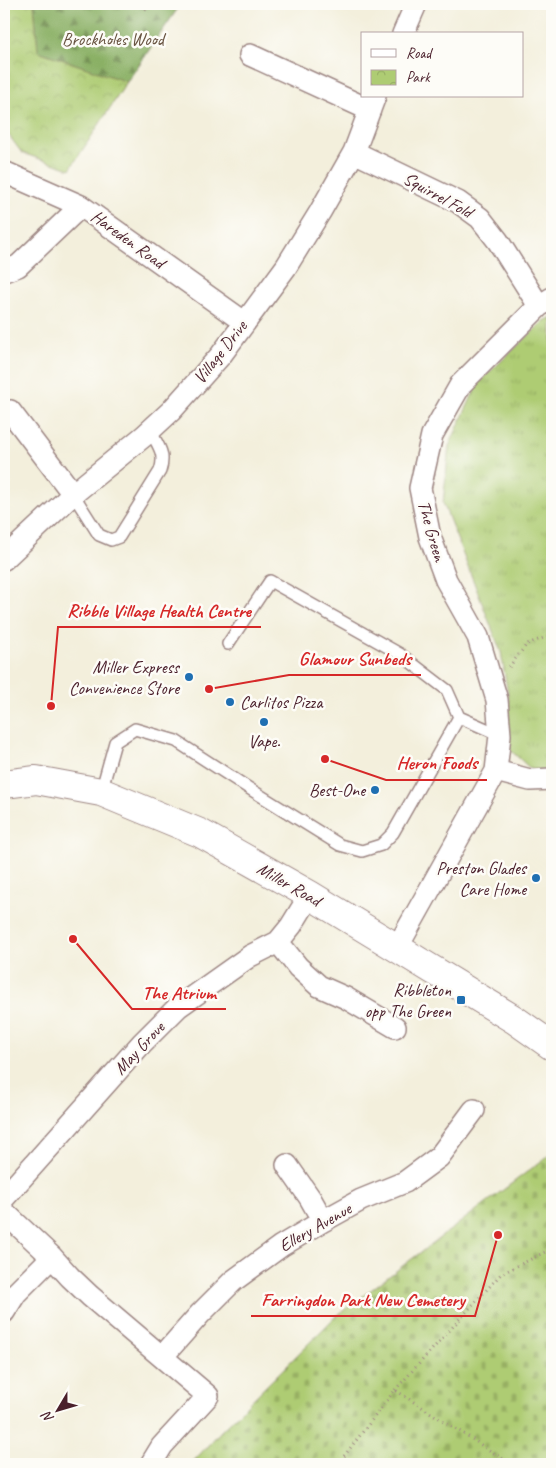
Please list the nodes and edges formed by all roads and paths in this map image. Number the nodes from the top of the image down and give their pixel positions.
1 (145, 4) edge
2 (151, 4) edge
3 (416, 4) edge
4 (404, 32) edge
5 (250, 55) dead end
6 (373, 103) edge
7 (354, 152) junction
8 (4, 172) edge
9 (81, 206) junction
10 (4, 271) edge
11 (546, 302) edge
12 (244, 322) junction
13 (10, 411) dead end
14 (150, 430) junction
15 (73, 494) junction
16 (4, 560) edge
17 (552, 635) edge
18 (228, 644) dead end
19 (497, 700) junction
20 (459, 716) junction
21 (500, 735) junction
22 (496, 771) junction
23 (552, 779) edge
24 (4, 784) edge
25 (102, 792) junction
26 (310, 895) junction
27 (278, 942) junction
28 (397, 948) junction
29 (395, 1027) dead end
30 (552, 1046) edge
31 (474, 1110) dead end
32 (286, 1165) dead end
33 (4, 1198) edge
34 (4, 1212) edge
35 (323, 1221) junction
36 (552, 1252) edge
37 (52, 1257) junction
38 (4, 1312) edge
39 (162, 1357) junction
40 (395, 1390) junction
41 (151, 1464) edge
42 (338, 1464) edge
43 (511, 1464) edge

1 - 2 path
3 - 4 street
5 - 6 street
6 - 7 street, Village Drive
7 - 11 street, Squirrel Fold
7 - 12 street, Village Drive
8 - 9 street, Hareden Road
9 - 10 street
9 - 12 street, Hareden Road
11 - 19 street, The Green
12 - 14 street, Village Drive
13 - 15 street
14 - 15 street, Village Drive
14 - 15 lane
15 - 16 street, Village Drive
17 - 19 path
18 - 20 lane
19 - 21 street, The Green
20 - 21 lane
20 - 25 lane
21 - 22 street, The Green
22 - 23 street
22 - 28 street, The Green
24 - 25 street, Miller Road
25 - 26 street, Miller Road
26 - 27 street
26 - 28 street, Miller Road
27 - 29 street
27 - 33 street, May Grove
28 - 30 street, Miller Road
31 - 35 street, Ellery Avenue
32 - 35 street
34 - 37 street
35 - 39 street, Ellery Avenue
36 - 40 path
37 - 38 street
37 - 39 street
39 - 41 street
40 - 42 path
40 - 43 path

